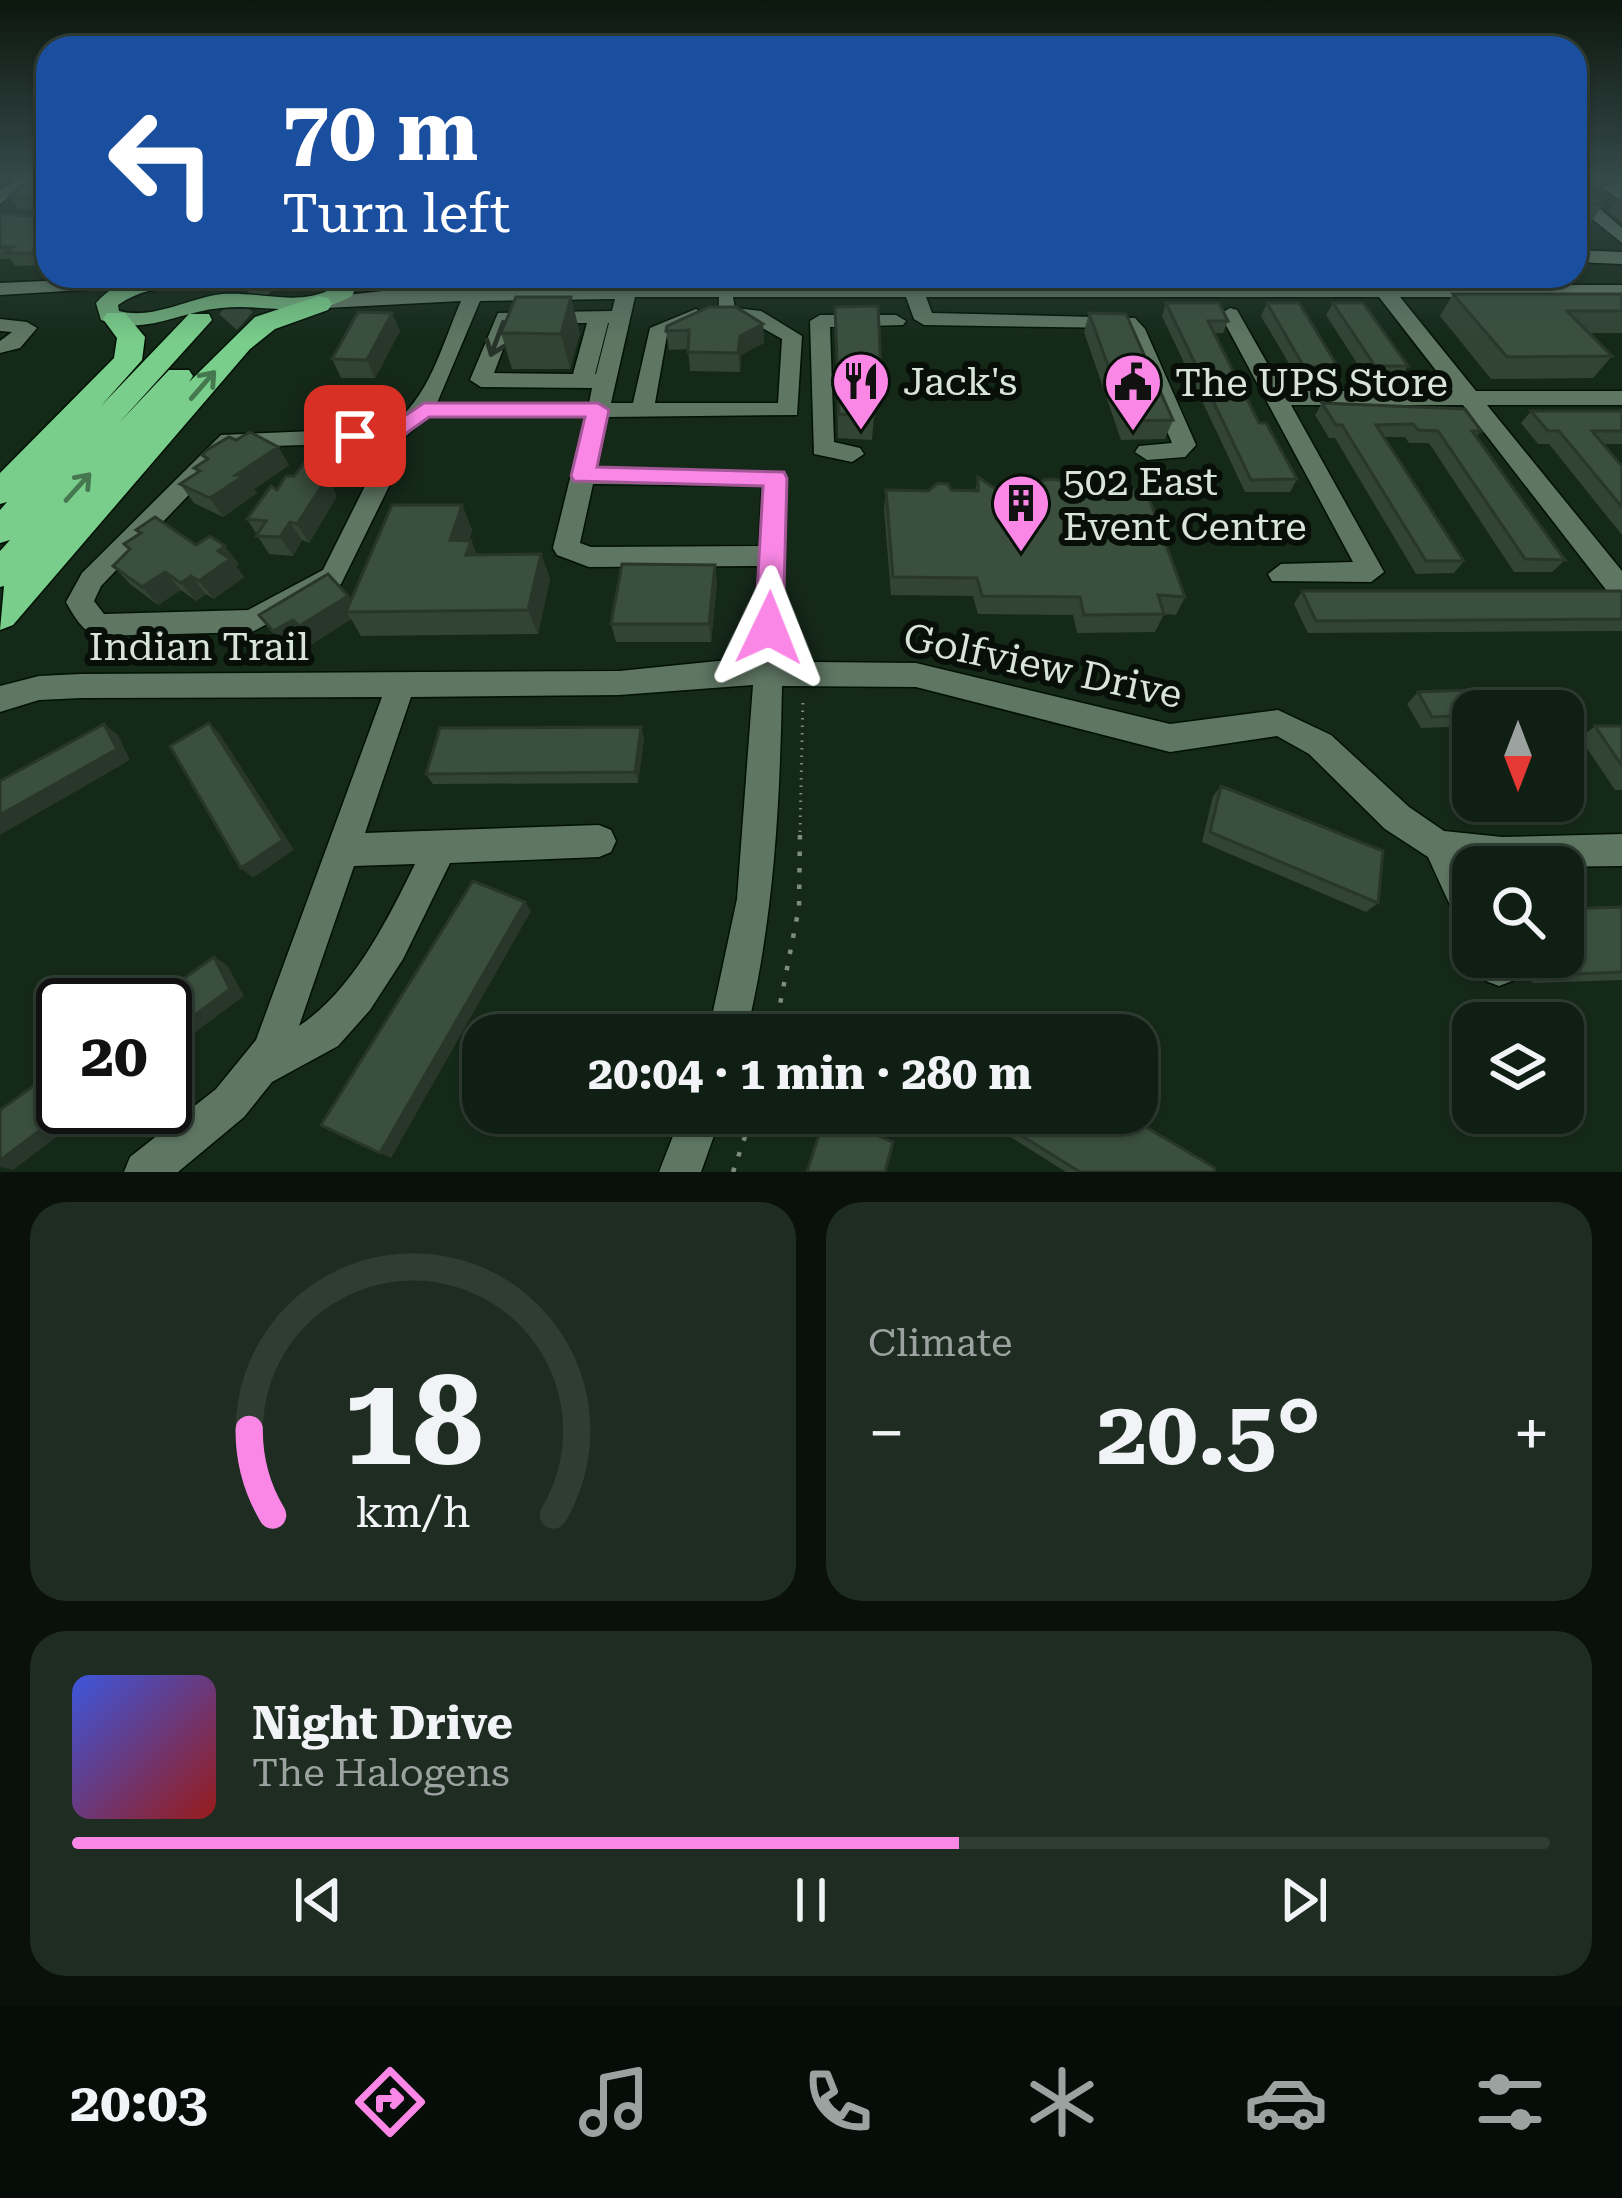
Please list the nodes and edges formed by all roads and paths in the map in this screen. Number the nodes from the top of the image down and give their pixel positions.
1 (1587, 257) edge
2 (1622, 258) edge
3 (39, 288) edge
4 (133, 288) edge
5 (345, 288) edge
6 (450, 288) edge
7 (475, 288) edge
8 (508, 288) edge
9 (616, 288) edge
10 (626, 288) edge
11 (699, 288) edge
12 (775, 288) edge
13 (895, 288) edge
14 (928, 288) edge
15 (1044, 288) edge
16 (1347, 288) edge
17 (1405, 288) edge
18 (1575, 288) edge
19 (1611, 289) edge
20 (0, 291) edge
21 (914, 291) junction
22 (1385, 291) junction
23 (726, 302) junction
24 (323, 303) junction
25 (1230, 314) edge
26 (111, 315) junction
27 (610, 317) junction
28 (1058, 320) junction
29 (896, 321) dead end
30 (0, 326) edge
31 (0, 347) edge
32 (481, 380) junction
33 (594, 381) junction
34 (435, 386) junction
35 (1274, 398) junction
36 (1472, 398) junction
37 (1622, 398) edge
38 (643, 409) junction
39 (424, 410) junction
40 (598, 410) junction
41 (394, 435) junction
42 (1147, 452) dead end
43 (852, 454) dead end
44 (583, 476) junction
45 (0, 493) edge
46 (0, 531) edge
47 (772, 556) junction
48 (0, 574) edge
49 (1281, 574) dead end
50 (1617, 584) dead end
51 (0, 615) edge
52 (769, 628) dead end
53 (786, 673) junction
54 (401, 684) junction
55 (0, 699) edge
56 (599, 841) dead end
57 (1440, 846) junction
58 (439, 847) junction
59 (344, 850) junction
60 (1622, 850) edge
61 (1452, 871) edge
62 (733, 1014) edge
63 (779, 1014) edge
64 (261, 1067) junction
65 (694, 1134) edge
66 (746, 1134) edge
67 (145, 1172) edge
68 (680, 1172) edge
69 (734, 1172) edge

1 - 2 street
3 - 20 street
4 - 26 main road
5 - 24 main road
6 - 24 street
7 - 34 street
8 - 9 street
10 - 27 street
11 - 23 street
12 - 23 street
13 - 21 street
14 - 21 street
15 - 28 street
16 - 22 street
17 - 22 street
18 - 19 street
20 - 26 street
21 - 28 street
22 - 36 street
23 - 38 street
23 - 38 street
24 - 26 main road
51 -> 24 highway
25 - 35 street
26 - 45 highway
27 -> 32 street
27 - 33 street
28 - 42 street
29 - 43 street
30 - 31 street
32 - 33 street
32 - 34 street
33 - 40 street
34 - 39 street
35 - 36 street
35 - 49 street
36 - 37 street
36 - 50 street
38 - 40 street
39 - 40 street
39 - 41 street
40 - 44 street
41 - 41 street
44 - 47 street
44 - 47 street
48 -> 46 highway
47 - 52 street
53 - 54 street, Golfview Drive
53 - 57 street, Golfview Drive
53 - 62 street
53 - 63 path
54 - 55 street, Indian Trail
54 - 59 street
56 - 58 street
57 - 60 street, Golfview Drive
57 - 61 street
58 - 59 street
58 - 64 street
59 - 64 street
64 - 67 street
65 - 68 street
66 - 69 path

